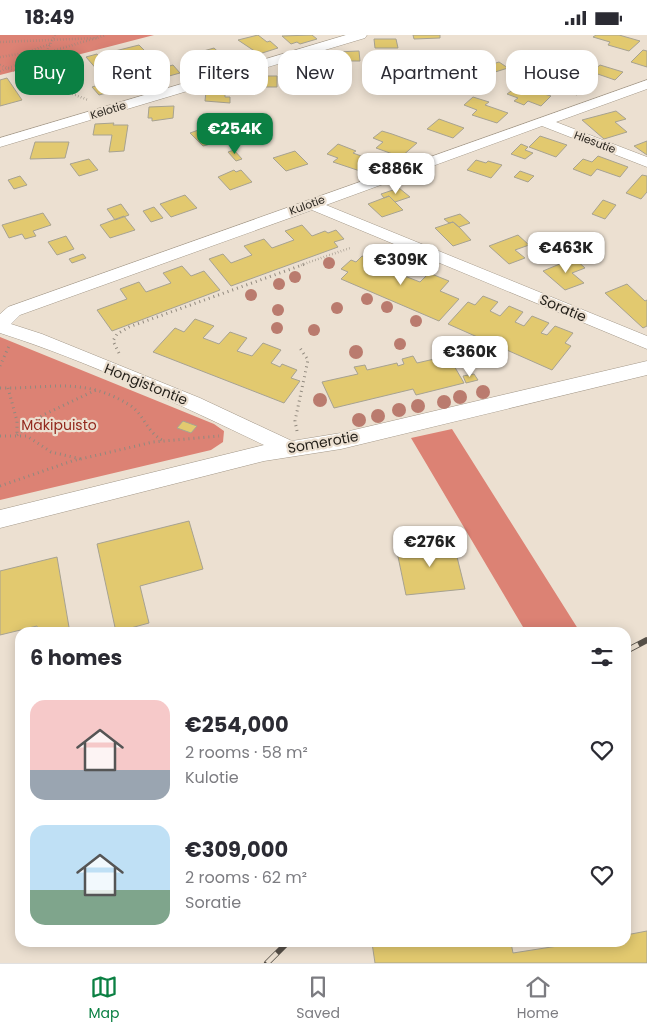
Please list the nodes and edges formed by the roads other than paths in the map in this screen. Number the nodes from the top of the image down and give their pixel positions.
1 (360, 35) edge
2 (647, 84) edge
3 (544, 122) junction
4 (0, 143) edge
5 (647, 162) edge
6 (313, 203) junction
7 (0, 325) edge
8 (647, 343) edge
9 (647, 368) edge
10 (294, 447) junction
11 (0, 519) edge

1 - 4 street, Kelotie
2 - 3 street, Kulotie
3 - 5 street, Hiesutie
3 - 6 street, Kulotie
6 - 7 street, Kulotie
6 - 8 street, Soratie
7 - 10 street, Hongistontie
9 - 10 street, Somerotie
10 - 11 street, Somerotie

